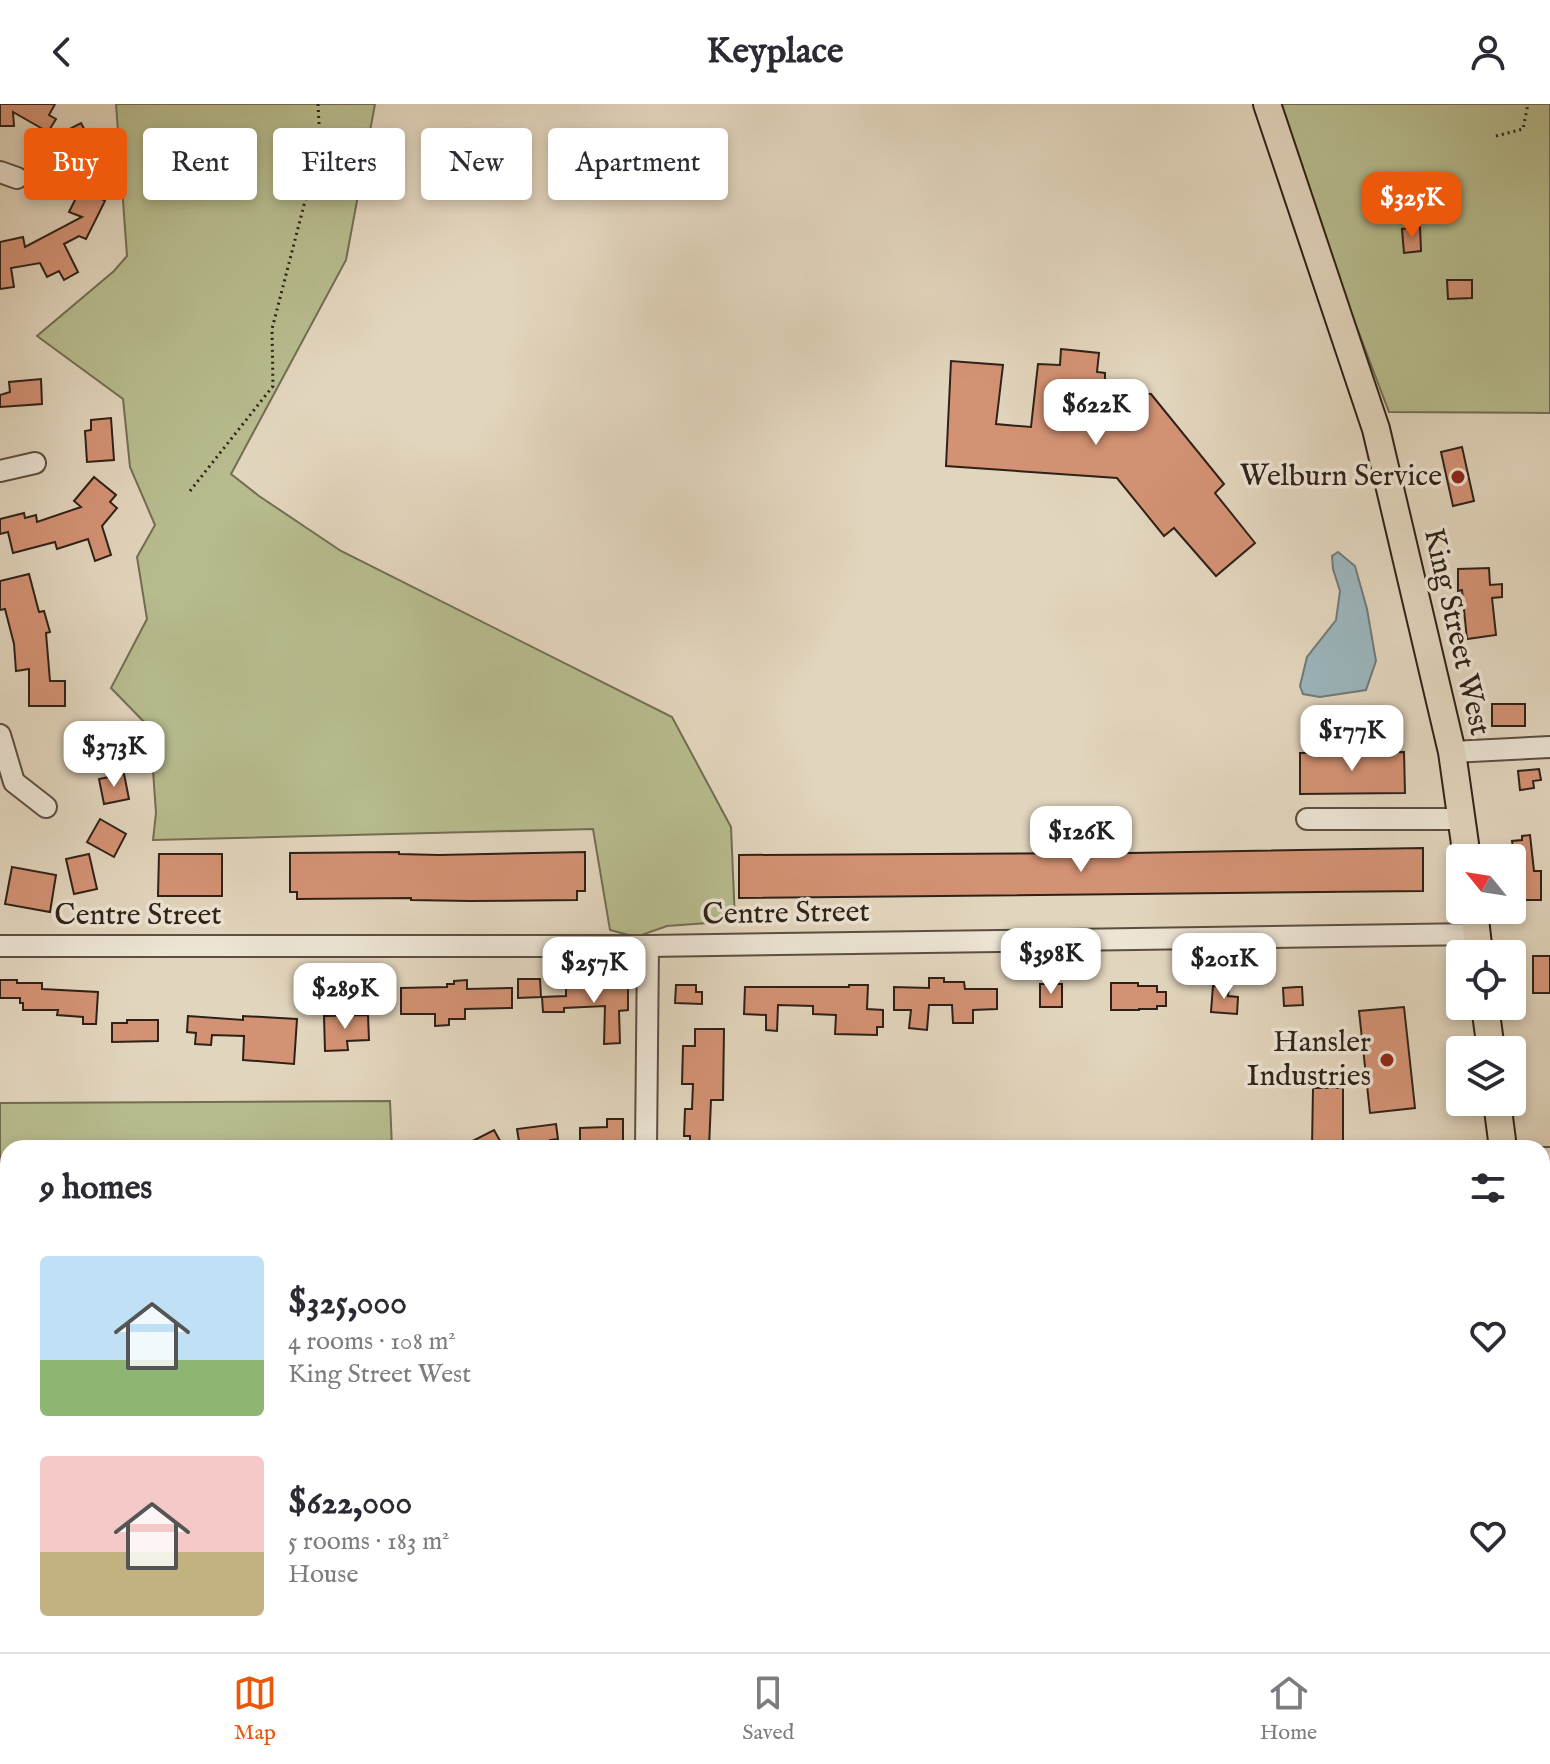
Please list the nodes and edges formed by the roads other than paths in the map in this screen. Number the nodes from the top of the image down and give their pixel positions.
1 (1267, 104) edge
2 (35, 463) dead end
3 (0, 471) edge
4 (0, 735) edge
5 (1550, 747) edge
6 (1452, 752) junction
7 (46, 807) dead end
8 (1307, 819) dead end
9 (1462, 819) junction
10 (1465, 844) edge
11 (1477, 933) edge
12 (0, 946) edge
13 (648, 946) junction
14 (1499, 1116) edge
15 (646, 1140) edge
16 (1502, 1140) edge

1 - 6 main road, King Street West
2 - 3 street
4 - 7 street
5 - 6 street
6 - 9 main road, King Street West
8 - 9 street
9 - 10 main road, King Street West
11 - 13 street, Centre Street
12 - 13 street, Centre Street
13 - 15 street
14 - 16 main road

